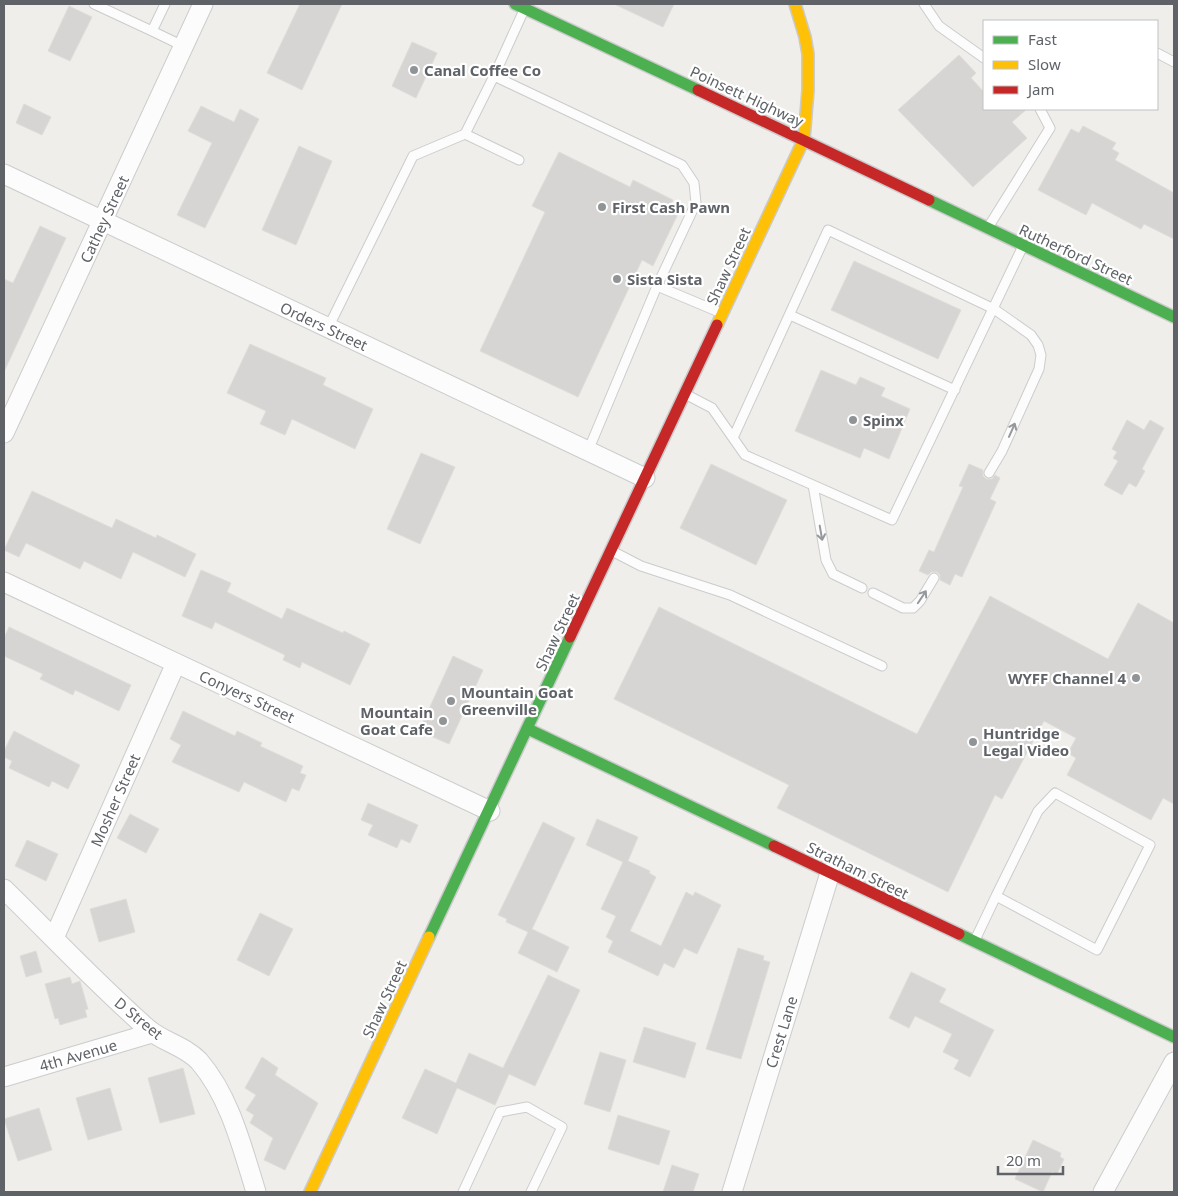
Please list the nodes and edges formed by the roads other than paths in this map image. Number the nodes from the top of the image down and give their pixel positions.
1 (94, 4) edge
2 (165, 4) edge
3 (203, 4) edge
4 (795, 4) edge
5 (924, 4) edge
6 (520, 6) edge
7 (152, 31) junction
8 (183, 46) junction
9 (1158, 54) edge
10 (983, 57) edge
11 (1174, 62) edge
12 (494, 76) junction
13 (1041, 110) edge
14 (465, 134) junction
15 (804, 139) junction
16 (519, 160) dead end
17 (4, 174) edge
18 (965, 218) joint
19 (103, 221) junction
20 (987, 228) junction
21 (1023, 246) junction
22 (657, 286) junction
23 (994, 309) junction
24 (722, 314) junction
25 (790, 314) junction
26 (1174, 316) edge
27 (328, 328) junction
28 (955, 390) junction
29 (685, 394) junction
30 (4, 433) edge
31 (733, 438) junction
32 (588, 451) junction
33 (989, 473) dead end
34 (645, 478) junction
35 (813, 485) junction
36 (611, 551) junction
37 (934, 578) dead end
38 (4, 582) edge
39 (862, 588) dead end
40 (873, 593) dead end
41 (176, 663) junction
42 (882, 666) dead end
43 (528, 729) junction
44 (490, 811) junction
45 (830, 873) junction
46 (4, 889) edge
47 (996, 896) junction
48 (54, 938) junction
49 (974, 943) junction
50 (152, 1033) junction
51 (1174, 1037) edge
52 (1174, 1062) edge
53 (4, 1077) edge
54 (256, 1192) edge
55 (310, 1192) edge
56 (463, 1192) edge
57 (532, 1192) edge
58 (732, 1192) edge
59 (1103, 1192) edge

1 - 7 lane
2 - 7 lane
3 - 8 street, Cathey Street
4 - 15 main road
5 - 10 lane
6 - 12 lane
6 - 15 main road, Poinsett Highway
7 - 8 lane
8 - 19 street, Cathey Street
9 - 11 lane
12 - 14 lane
12 - 22 lane
13 - 20 lane
14 - 16 lane
14 - 27 lane
15 - 18 main road, Poinsett Highway
15 - 24 main road, Shaw Street
17 - 19 street, Orders Street
18 - 20 main road, Rutherford Street
19 - 27 street, Orders Street
19 - 30 street, Cathey Street
20 - 21 main road, Rutherford Street
21 - 23 lane
21 - 26 main road, Rutherford Street
22 - 24 lane
22 - 32 lane
23 - 25 lane
23 - 28 lane
33 -> 23 lane
24 - 29 main road, Shaw Street
25 - 28 lane
25 - 31 lane
27 - 32 street, Orders Street
28 - 35 lane
29 - 31 lane
29 - 34 main road, Shaw Street
31 - 35 lane
32 - 34 street, Orders Street
34 - 36 main road, Shaw Street
35 -> 39 lane
36 - 42 lane
36 - 43 main road, Shaw Street
40 -> 37 lane
38 - 41 street, Conyers Street
41 - 44 street, Conyers Street
41 - 48 street, Mosher Street
43 - 44 main road, Shaw Street
43 - 45 main road, Stratham Street
44 - 55 main road, Shaw Street
45 - 49 main road, Stratham Street
45 - 58 street, Crest Lane
46 - 48 street, D Street
47 - 47 lane
47 - 49 lane
48 - 50 street, D Street
49 - 51 main road, Stratham Street
50 - 53 street, 4th Avenue
50 - 54 street, D Street
52 - 59 street
56 - 57 lane

